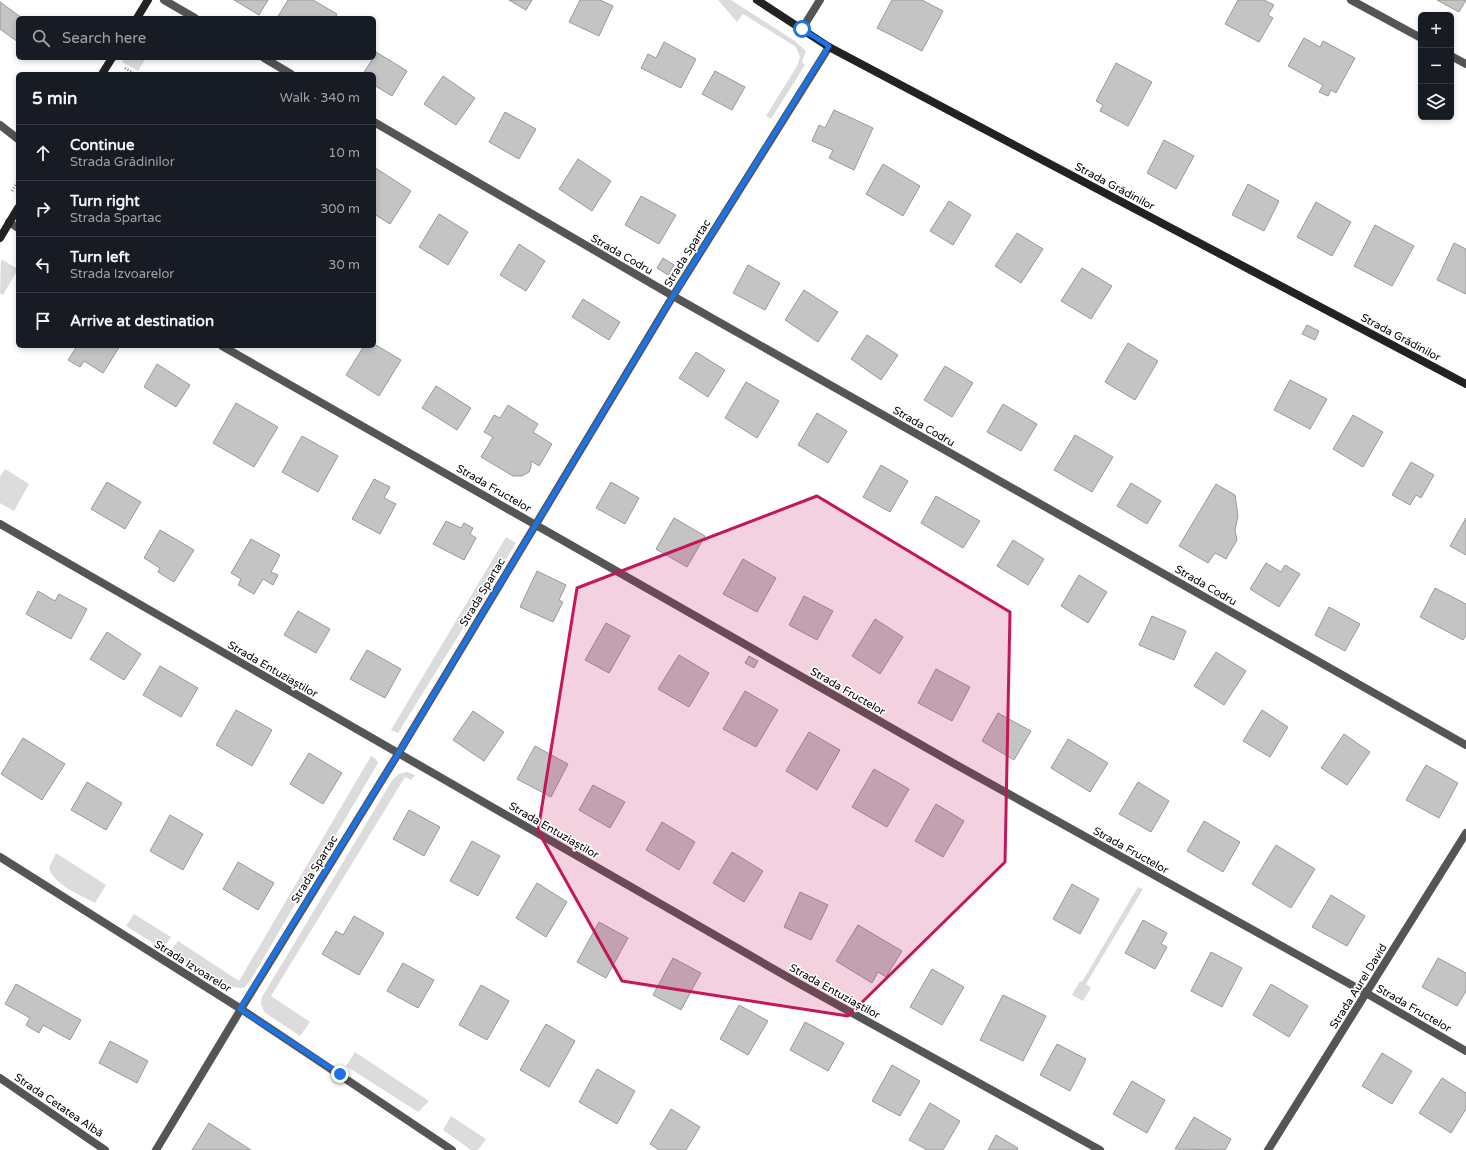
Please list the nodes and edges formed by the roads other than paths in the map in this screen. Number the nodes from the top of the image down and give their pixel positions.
1 (148, 0) edge
2 (164, 0) edge
3 (757, 0) edge
4 (820, 0) edge
5 (1351, 0) edge
6 (138, 16) edge
7 (192, 16) edge
8 (802, 29) junction
9 (1418, 36) edge
10 (829, 46) junction
11 (1454, 58) edge
12 (111, 60) edge
13 (267, 60) edge
14 (1466, 64) edge
15 (103, 72) edge
16 (288, 72) edge
17 (376, 123) edge
18 (0, 125) edge
19 (16, 137) edge
20 (16, 211) edge
21 (9, 222) junction
22 (16, 227) edge
23 (0, 238) edge
24 (673, 296) junction
25 (226, 348) edge
26 (1466, 384) edge
27 (0, 524) edge
28 (536, 524) junction
29 (1466, 745) edge
30 (398, 754) junction
31 (1466, 833) edge
32 (0, 857) edge
33 (1366, 993) junction
34 (240, 1009) junction
35 (1466, 1050) edge
36 (0, 1078) edge
37 (105, 1150) edge
38 (156, 1150) edge
39 (452, 1150) edge
40 (1100, 1150) edge
41 (1268, 1150) edge

1 - 6 street
2 - 7 street
3 - 8 street, Strada Grădinilor
4 - 8 street
5 - 9 street
8 - 10 street, Strada Grădinilor
10 - 24 street, Strada Spartac
10 - 26 street, Strada Grădinilor
11 - 14 street
12 - 15 street
13 - 16 street
17 - 24 street, Strada Codru
18 - 19 street
20 - 21 street
21 - 22 street
21 - 23 street
24 - 28 street, Strada Spartac
24 - 29 street, Strada Codru
25 - 28 street, Strada Fructelor
27 - 30 street, Strada Entuziaștilor
28 - 30 street, Strada Spartac
28 - 33 street, Strada Fructelor
30 - 34 street, Strada Spartac
30 - 40 street, Strada Entuziaștilor
31 - 33 street, Strada Aurel David
32 - 34 street, Strada Izvoarelor
33 - 35 street, Strada Fructelor
33 - 41 street, Strada Aurel David
34 - 38 street, Strada Spartac
34 - 39 street, Strada Izvoarelor
36 - 37 street, Strada Cetatea Albă

